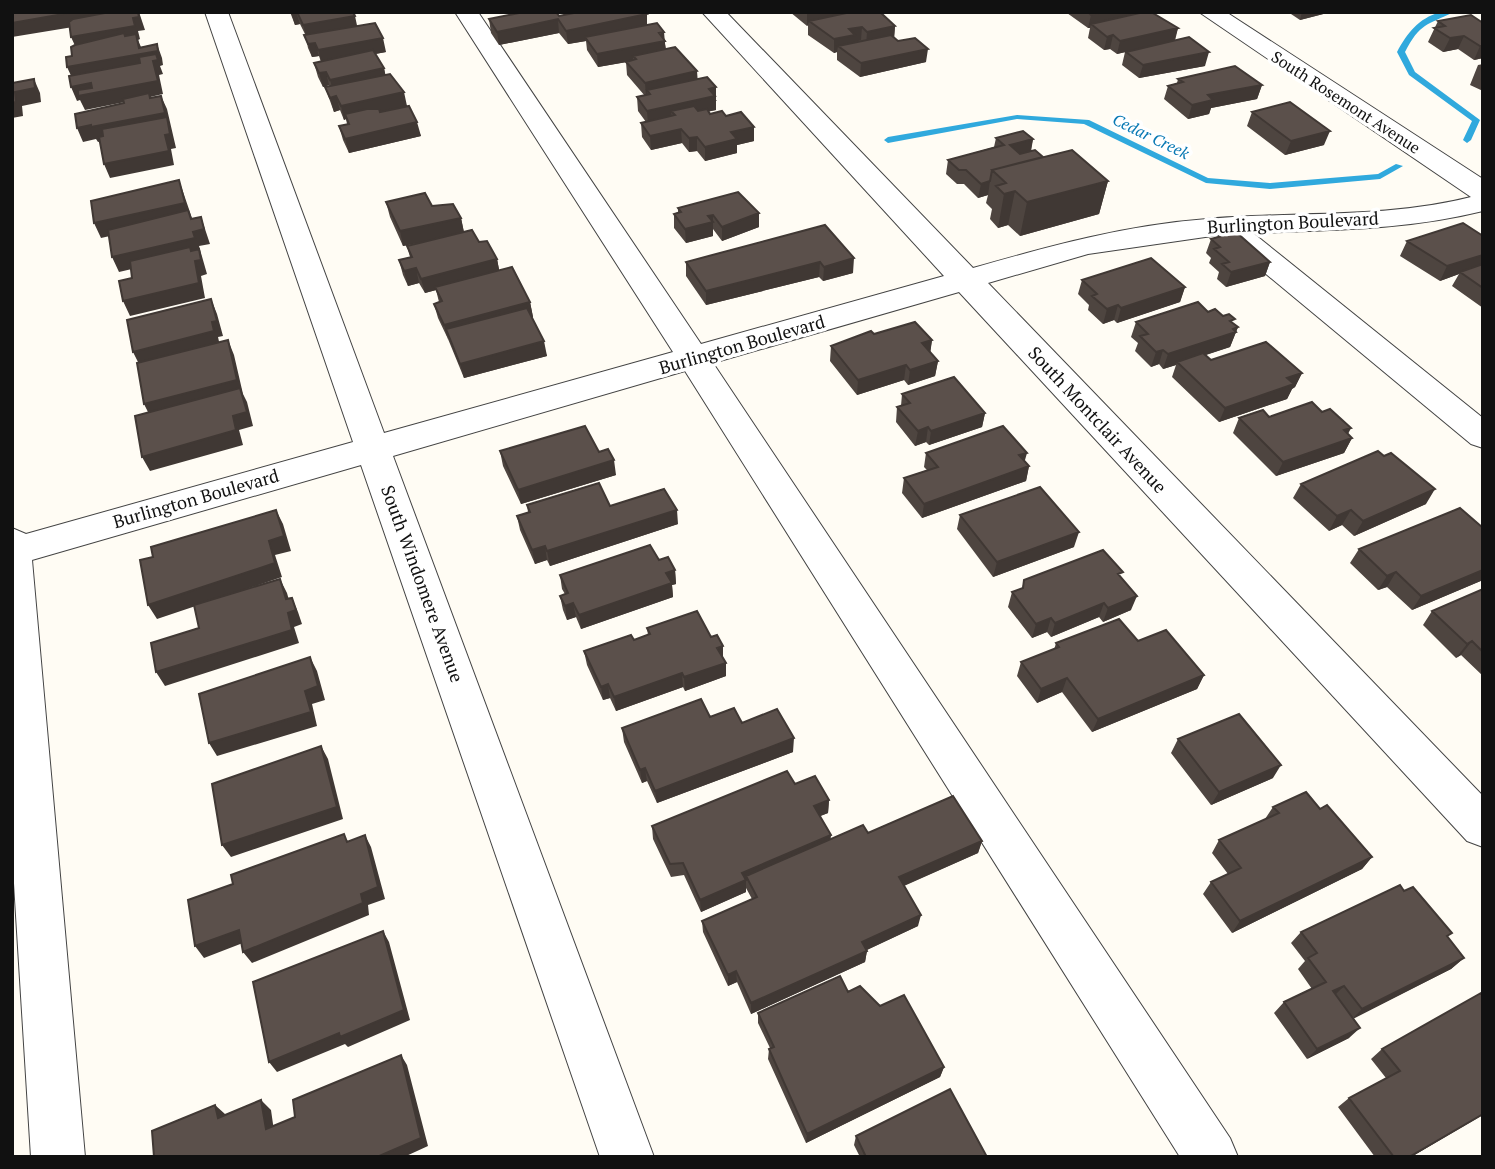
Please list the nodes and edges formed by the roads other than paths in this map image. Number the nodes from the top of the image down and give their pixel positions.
1 (216, 12) edge
2 (466, 12) edge
3 (713, 12) edge
4 (1210, 12) edge
5 (1483, 192) edge
6 (1483, 202) edge
7 (1225, 226) junction
8 (964, 280) junction
9 (691, 360) junction
10 (1483, 436) edge
11 (373, 448) junction
12 (12, 542) edge
13 (13, 552) edge
14 (1483, 827) edge
15 (58, 1157) edge
16 (627, 1157) edge
17 (1211, 1157) edge

1 - 11 street, South Windomere Avenue
2 - 9 street
3 - 8 street, South Montclair Avenue
4 - 5 street, South Rosemont Avenue
6 - 7 street, Burlington Boulevard
7 - 8 street, Burlington Boulevard
7 - 10 street
8 - 9 street, Burlington Boulevard
8 - 14 street, South Montclair Avenue
9 - 11 street, Burlington Boulevard
9 - 17 street
11 - 13 street, Burlington Boulevard
11 - 16 street, South Windomere Avenue
12 - 13 street
13 - 15 street

